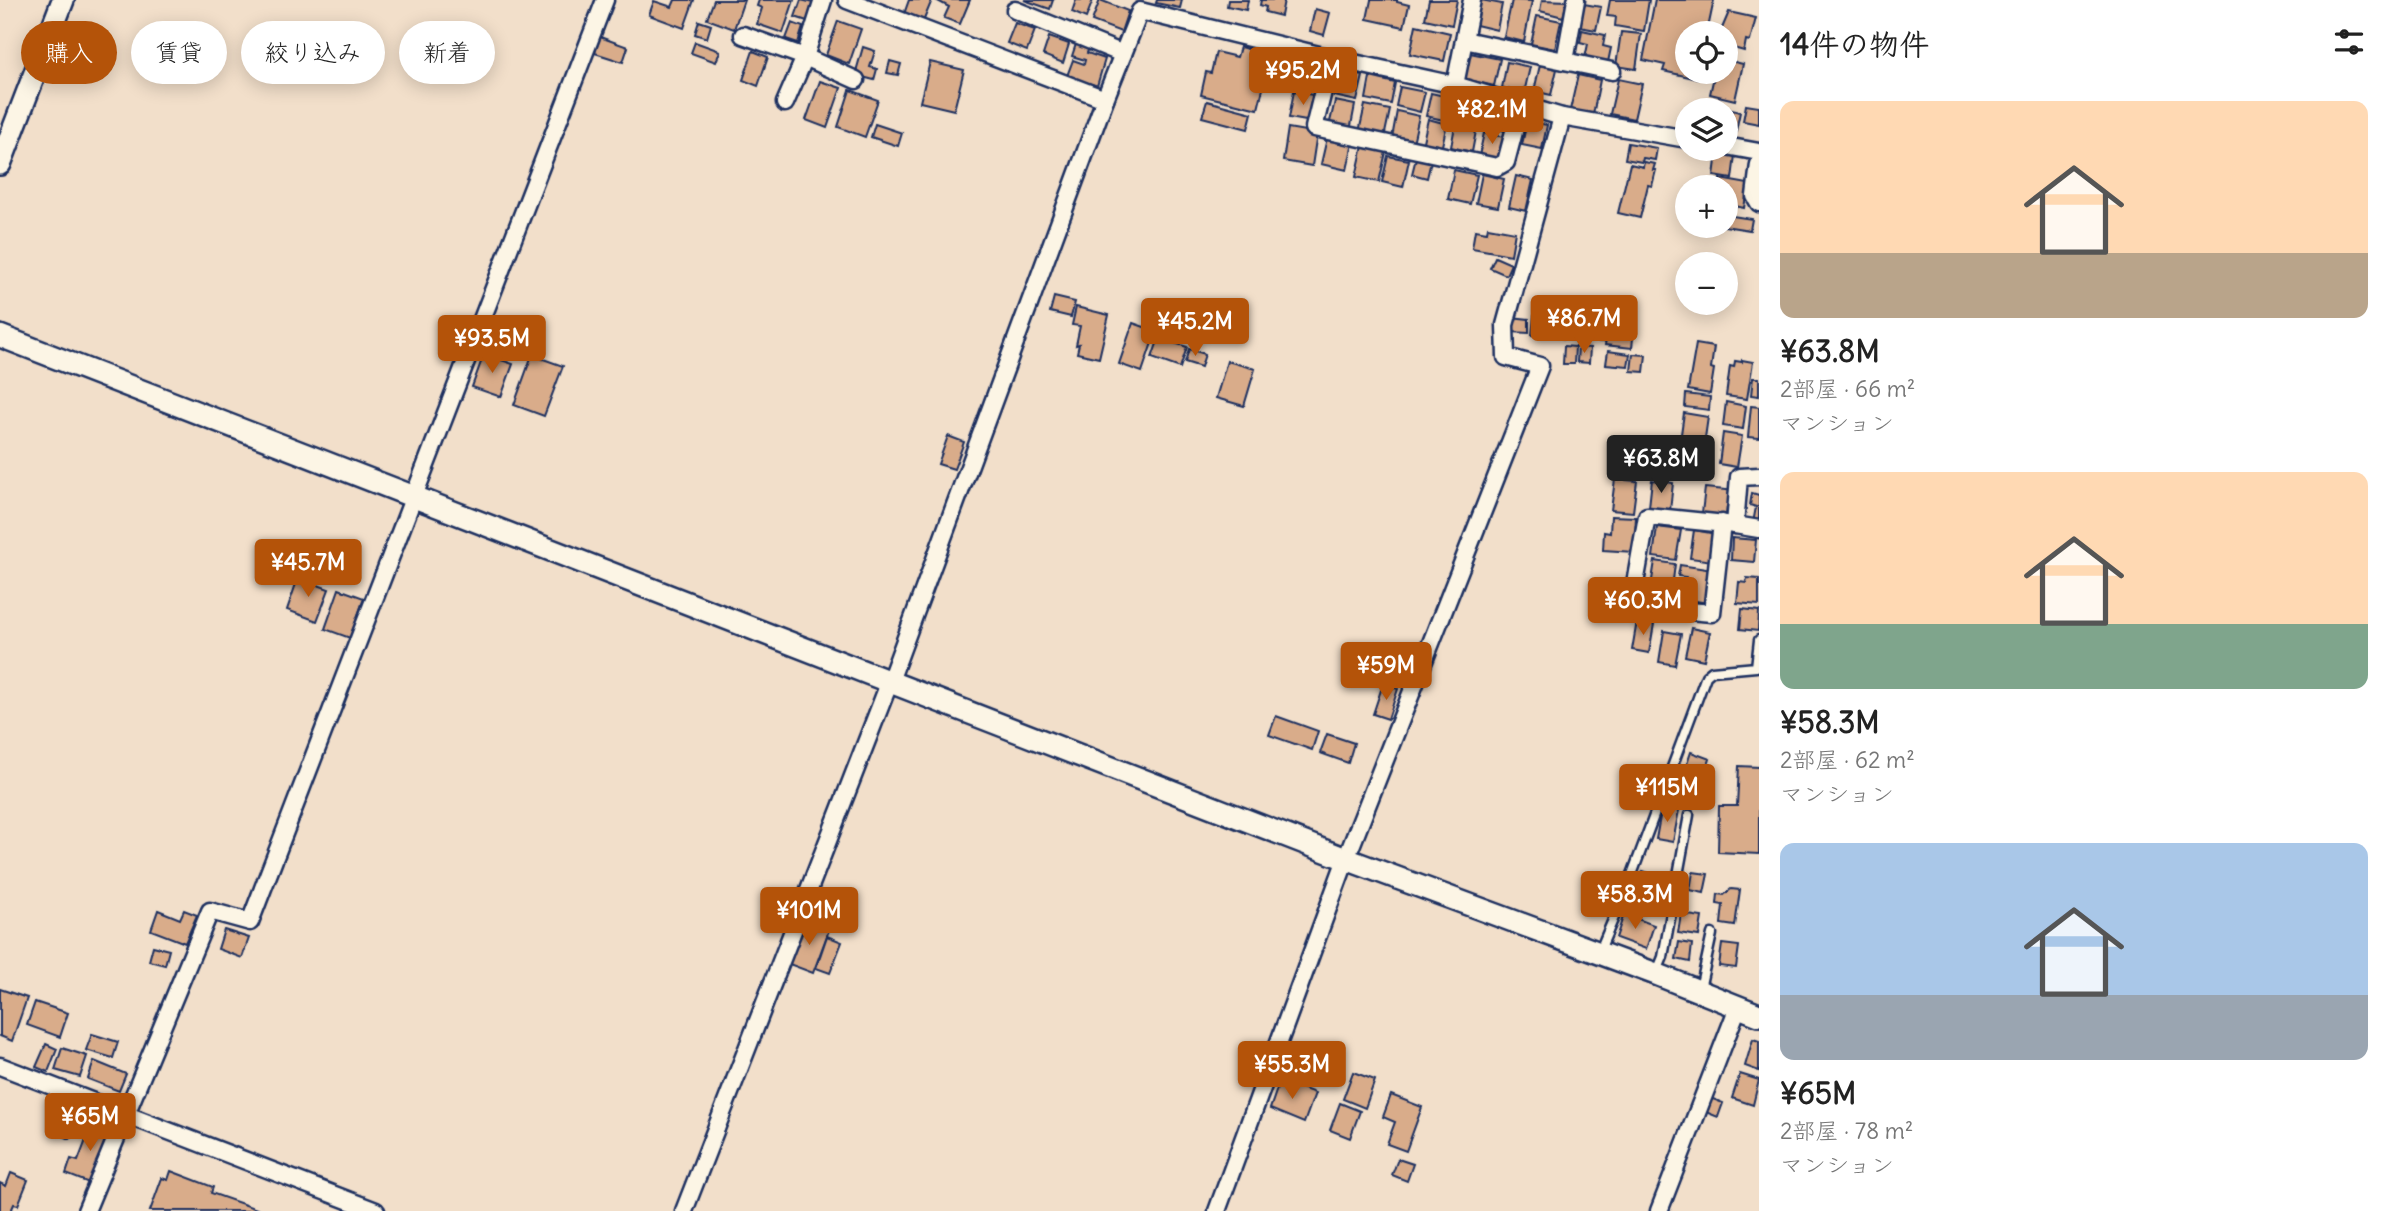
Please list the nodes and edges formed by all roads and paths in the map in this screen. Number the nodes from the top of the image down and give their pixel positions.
1 (63, 0) edge
2 (605, 0) edge
3 (823, 0) edge
4 (847, 0) edge
5 (1472, 0) edge
6 (1576, 0) edge
7 (1141, 5) edge
8 (1015, 10) dead end
9 (743, 35) dead end
10 (1464, 40) junction
11 (1123, 54) junction
12 (805, 57) junction
13 (1331, 58) junction
14 (1564, 61) junction
15 (1612, 71) dead end
16 (856, 80) dead end
17 (1455, 85) junction
18 (1105, 99) junction
19 (785, 103) dead end
20 (1521, 105) junction
21 (1562, 117) junction
22 (1675, 137) edge
23 (1738, 148) edge
24 (1759, 152) edge
25 (0, 164) edge
26 (1759, 164) edge
27 (1759, 203) edge
28 (0, 336) edge
29 (1759, 476) edge
30 (414, 496) junction
31 (1729, 524) junction
32 (1759, 529) edge
33 (1759, 640) edge
34 (890, 681) junction
35 (1689, 815) dead end
36 (1346, 859) junction
37 (1712, 933) dead end
38 (1599, 953) junction
39 (1656, 974) junction
40 (1699, 992) junction
41 (1738, 1007) junction
42 (1759, 1015) edge
43 (0, 1066) edge
44 (126, 1115) junction
45 (86, 1211) edge
46 (376, 1211) edge
47 (684, 1211) edge
48 (1217, 1211) edge
49 (1659, 1211) edge

1 - 25 street
2 - 30 street
3 - 12 street
4 - 18 street
5 - 10 street
6 - 14 street
7 - 11 street
7 - 13 street
8 - 11 street
9 - 12 street
10 - 14 street
10 - 17 street
11 - 18 street
12 - 16 street
12 - 19 street
13 - 17 street
13 - 20 street
14 - 15 street
17 - 20 street
18 - 34 street
20 - 21 street
21 - 22 street
21 - 36 street
23 - 24 street
26 - 27 street
28 - 30 street
29 - 31 street
30 - 34 street
30 - 44 street
31 - 31 street
31 - 32 street
33 - 38 lane
34 - 36 street
34 - 47 street
35 - 39 lane
36 - 38 street
36 - 48 street
37 - 40 lane
38 - 39 street
39 - 40 street
40 - 41 street
41 - 42 street
41 - 49 street
43 - 44 street
44 - 45 street
44 - 46 street

